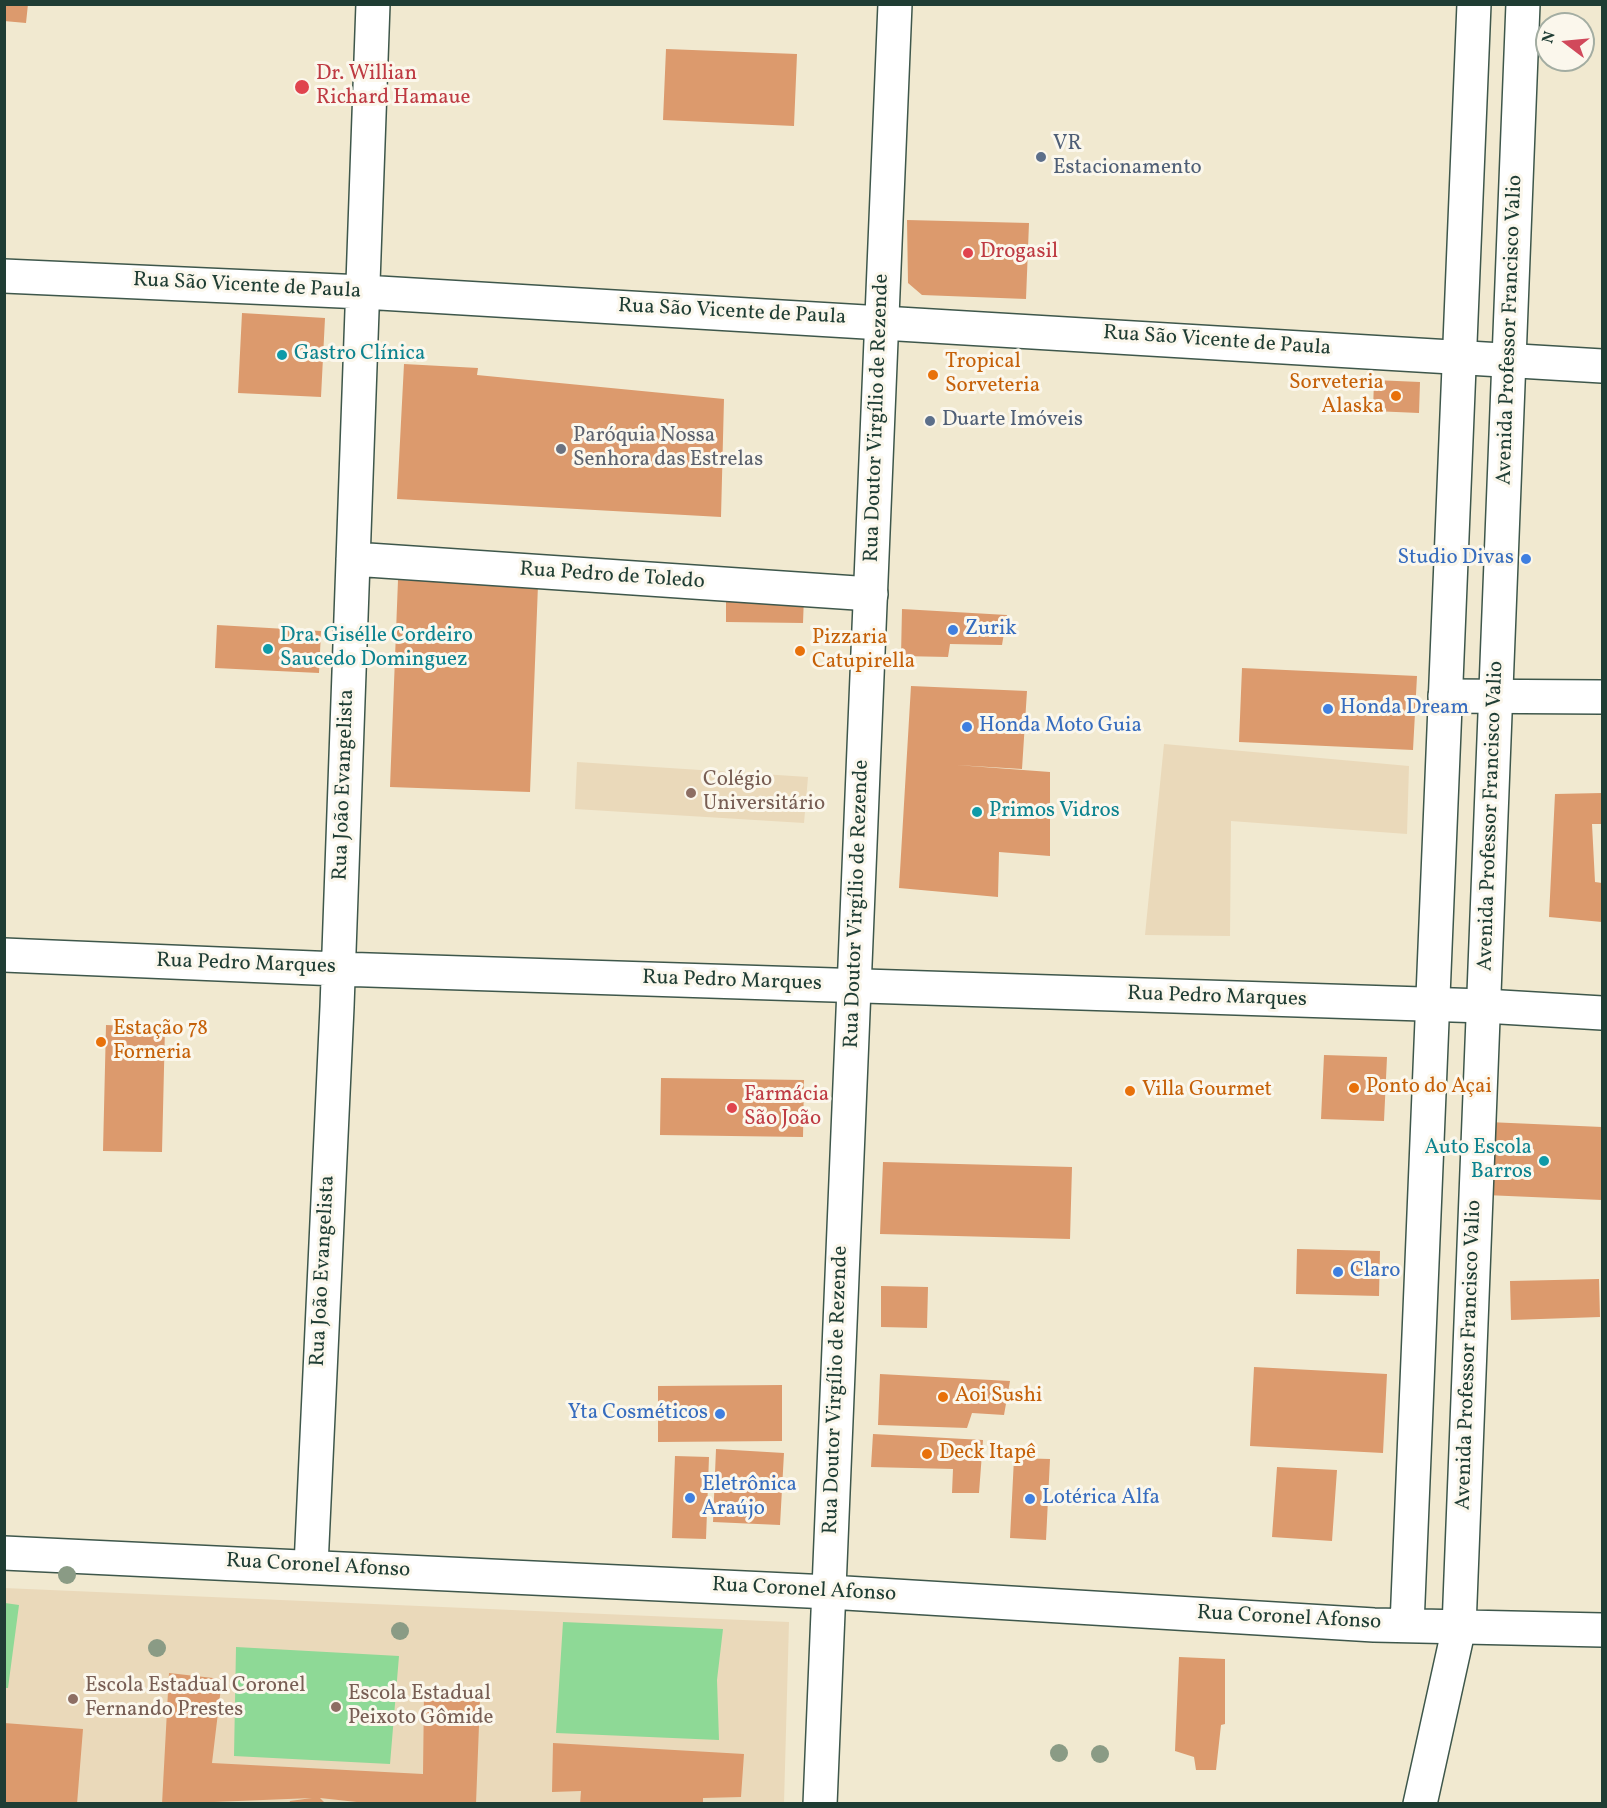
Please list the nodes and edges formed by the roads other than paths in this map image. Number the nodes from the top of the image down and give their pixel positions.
1 (373, 4) edge
2 (896, 4) edge
3 (1474, 4) edge
4 (1523, 4) edge
5 (1472, 44) junction
6 (1522, 44) junction
7 (1467, 172) junction
8 (1517, 172) junction
9 (4, 276) edge
10 (363, 292) junction
11 (882, 322) junction
12 (1459, 357) junction
13 (1509, 360) junction
14 (1602, 366) edge
15 (353, 559) junction
16 (871, 594) junction
17 (1445, 696) junction
18 (1496, 696) junction
19 (1602, 697) edge
20 (4, 955) edge
21 (338, 969) junction
22 (854, 986) junction
23 (1432, 1005) junction
24 (1484, 1006) junction
25 (1602, 1013) edge
26 (4, 1553) edge
27 (311, 1566) junction
28 (829, 1592) junction
29 (1407, 1625) junction
30 (1459, 1627) junction
31 (1602, 1630) edge
32 (820, 1803) edge
33 (1420, 1803) edge

1 - 10 main road, Rua João Evangelista
2 - 11 main road, Rua Doutor Virgílio de Rezende
3 - 5 main road
4 - 6 main road, Avenida Professor Francisco Valio
5 - 6 main road
5 - 7 main road
6 - 8 main road, Avenida Professor Francisco Valio
7 - 8 main road
7 - 12 main road
8 - 13 main road, Avenida Professor Francisco Valio
9 - 10 main road, Rua São Vicente de Paula
10 - 11 main road, Rua São Vicente de Paula
10 - 15 main road, Rua João Evangelista
11 - 12 main road, Rua São Vicente de Paula
11 - 16 main road, Rua Doutor Virgílio de Rezende
12 - 13 main road, Rua São Vicente de Paula
12 - 17 main road
13 - 14 main road, Rua São Vicente de Paula
13 - 18 main road, Avenida Professor Francisco Valio
15 - 16 main road, Rua Pedro de Toledo
15 - 21 main road, Rua João Evangelista
16 - 22 main road, Rua Doutor Virgílio de Rezende
17 - 18 main road
17 - 23 main road
18 - 19 main road
18 - 24 main road, Avenida Professor Francisco Valio
20 - 21 main road, Rua Pedro Marques
21 - 22 main road, Rua Pedro Marques
21 - 27 main road, Rua João Evangelista
22 - 23 main road, Rua Pedro Marques
22 - 28 main road, Rua Doutor Virgílio de Rezende
23 - 24 main road, Rua Pedro Marques
23 - 29 main road
24 - 25 main road, Rua Pedro Marques
24 - 30 main road, Avenida Professor Francisco Valio
26 - 27 main road, Rua Coronel Afonso
27 - 28 main road, Rua Coronel Afonso
28 - 29 main road, Rua Coronel Afonso
28 - 32 main road, Rua Doutor Virgílio de Rezende
29 - 30 main road, Rua Coronel Afonso
30 - 31 main road, Rua Coronel Afonso
30 - 33 main road, Avenida Professor Francisco Valio

